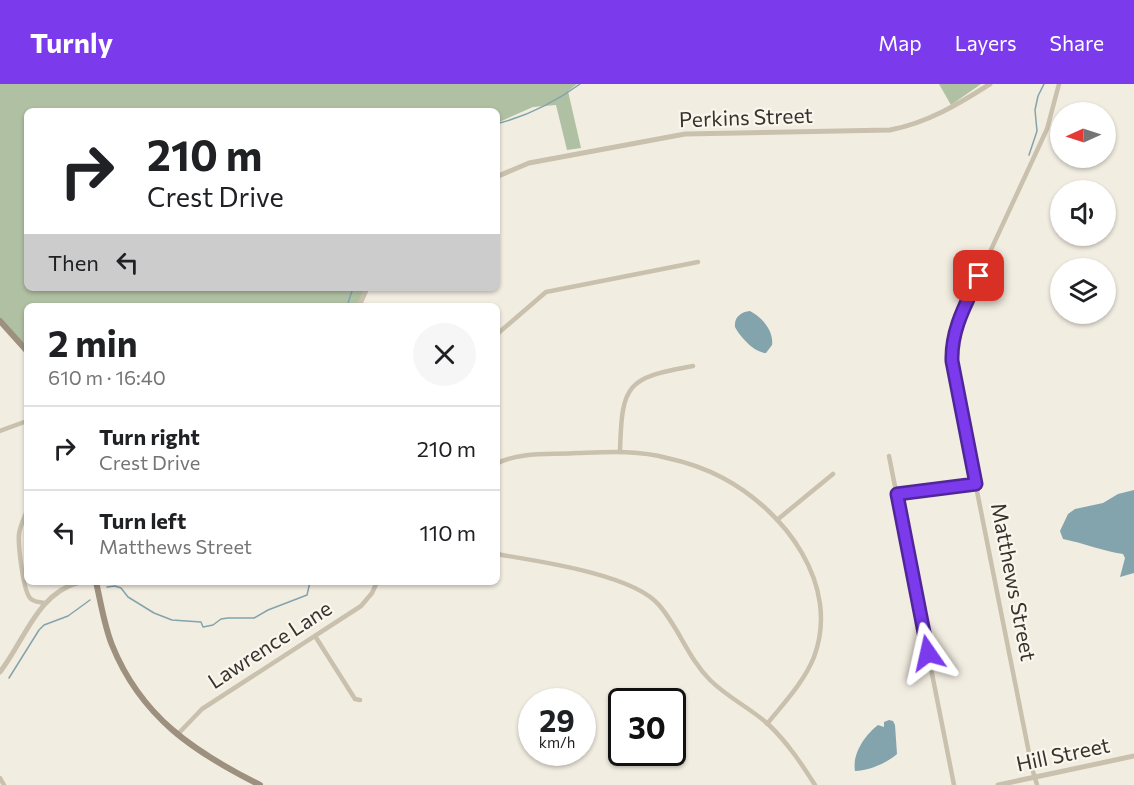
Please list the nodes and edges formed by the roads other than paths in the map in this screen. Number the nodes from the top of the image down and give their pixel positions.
1 (990, 84) edge
2 (1059, 84) edge
3 (500, 175) edge
4 (698, 262) dead end
5 (0, 321) edge
6 (500, 332) edge
7 (24, 348) edge
8 (693, 366) dead end
9 (24, 422) edge
10 (0, 430) edge
11 (620, 451) junction
12 (889, 456) dead end
13 (500, 462) edge
14 (832, 474) dead end
15 (976, 484) junction
16 (897, 494) junction
17 (24, 519) edge
18 (777, 520) junction
19 (500, 555) edge
20 (24, 577) edge
21 (25, 585) edge
22 (72, 585) edge
23 (97, 585) edge
24 (376, 585) edge
25 (44, 603) junction
26 (315, 636) junction
27 (0, 672) edge
28 (360, 700) dead end
29 (767, 724) junction
30 (177, 735) junction
31 (1134, 756) edge
32 (0, 778) edge
33 (1035, 778) junction
34 (4, 785) edge
35 (260, 785) edge
36 (815, 785) edge
37 (954, 785) edge
38 (998, 785) edge
39 (1037, 785) edge

1 - 3 street, Perkins Street
2 - 15 street, Matthews Street
4 - 6 street
5 - 7 main road
8 - 11 street
9 - 10 street
11 - 13 street
11 - 18 street
12 - 16 street
14 - 18 street
15 - 16 street
15 - 33 street, Matthews Street
16 - 37 street
17 - 20 street
18 - 29 street
19 - 29 street
21 - 25 street
22 - 25 street
23 - 30 main road
24 - 26 street, Lawrence Lane
25 - 27 street
26 - 28 street
26 - 30 street, Lawrence Lane
29 - 36 street
30 - 35 main road
31 - 33 street, Hill Street
32 - 34 street
33 - 38 street, Hill Street
33 - 39 street, Matthews Street

